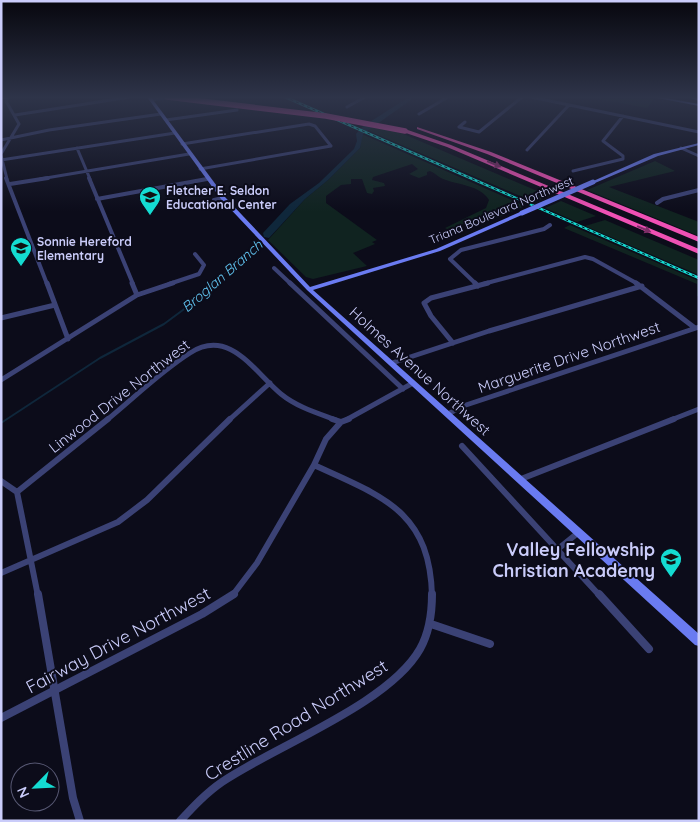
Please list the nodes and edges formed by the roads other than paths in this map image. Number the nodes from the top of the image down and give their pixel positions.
1 (24, 135) edge
2 (160, 135) edge
3 (177, 135) edge
4 (236, 135) edge
5 (322, 135) edge
6 (417, 135) edge
7 (437, 135) edge
8 (541, 135) edge
9 (608, 135) edge
10 (13, 137) junction
11 (1, 140) edge
12 (182, 144) junction
13 (699, 144) edge
14 (77, 148) junction
15 (681, 148) junction
16 (527, 150) dead end
17 (190, 154) junction
18 (699, 156) edge
19 (1, 157) edge
20 (200, 169) junction
21 (573, 171) dead end
22 (86, 172) junction
23 (208, 179) junction
24 (10, 184) junction
25 (699, 190) edge
26 (690, 192) junction
27 (699, 197) edge
28 (223, 198) junction
29 (97, 199) junction
30 (214, 200) dead end
31 (657, 203) dead end
32 (550, 225) dead end
33 (699, 240) edge
34 (699, 252) edge
35 (195, 254) dead end
36 (274, 268) dead end
37 (336, 280) junction
38 (330, 284) junction
39 (478, 286) junction
40 (642, 286) junction
41 (307, 287) junction
42 (137, 295) junction
43 (326, 304) junction
44 (55, 305) junction
45 (1, 318) edge
46 (697, 327) edge
47 (68, 339) junction
48 (453, 343) junction
49 (392, 363) junction
50 (1, 380) edge
51 (270, 383) junction
52 (413, 383) junction
53 (404, 389) junction
54 (699, 409) edge
55 (448, 414) junction
56 (341, 422) junction
57 (462, 446) dead end
58 (314, 465) junction
59 (521, 479) junction
60 (1, 481) edge
61 (17, 492) junction
62 (579, 532) junction
63 (558, 549) junction
64 (32, 560) junction
65 (1, 573) edge
66 (431, 624) junction
67 (699, 641) edge
68 (490, 644) dead end
69 (649, 649) dead end
70 (55, 690) junction
71 (1, 718) edge
72 (80, 821) edge
73 (180, 821) edge

1 - 10 street
2 - 14 street
3 - 12 main road, Holmes Avenue Northwest
4 - 12 street
5 - 20 street
6 -> 34 highway, bridge
7 - 33 highway
8 - 16 street
9 - 21 street
10 - 11 street
10 - 19 street
12 - 17 main road, Holmes Avenue Northwest
13 - 15 main road, Triana Boulevard Northwest
14 - 19 street
14 - 22 street
15 - 18 street
15 - 37 main road, Triana Boulevard Northwest, bridge
17 - 20 main road, Holmes Avenue Northwest
17 - 22 street
19 - 24 street
20 - 23 main road, Holmes Avenue Northwest
22 - 24 street
22 - 29 street
23 - 28 main road, Holmes Avenue Northwest
23 - 29 street
24 - 44 street
25 - 26 street
26 - 27 street
26 - 31 street
28 - 30 street
28 - 41 main road, Holmes Avenue Northwest
29 - 42 street
32 - 39 street
35 - 42 street
36 - 53 street
37 - 38 main road, Triana Boulevard Northwest
37 - 41 main road
38 - 41 main road, Triana Boulevard Northwest
38 - 43 main road
39 - 40 street
39 - 48 street
40 - 46 street
40 - 48 street
41 - 43 main road, Holmes Avenue Northwest
42 - 47 street
43 - 49 main road, Holmes Avenue Northwest
44 - 45 street
44 - 47 street
46 - 55 street, Marguerite Drive Northwest
47 - 50 street
48 - 49 street
49 - 52 main road, Holmes Avenue Northwest
51 - 56 street, Linwood Drive Northwest
51 - 61 street, Linwood Drive Northwest
51 - 64 street
52 - 53 street, Fairway Drive Northwest
52 - 55 main road, Holmes Avenue Northwest
53 - 56 street, Fairway Drive Northwest
54 - 59 street
55 - 59 main road, Holmes Avenue Northwest
56 - 58 street, Fairway Drive Northwest
57 - 63 street
58 - 66 street, Crestline Road Northwest
58 - 70 street, Fairway Drive Northwest
59 - 62 main road, Holmes Avenue Northwest
60 - 61 street
61 - 64 street
62 - 63 street
62 - 67 main road, Holmes Avenue Northwest
63 - 69 street
64 - 65 street
64 - 70 street
66 - 68 street
66 - 73 street, Crestline Road Northwest
70 - 71 street, Fairway Drive Northwest
70 - 72 street

